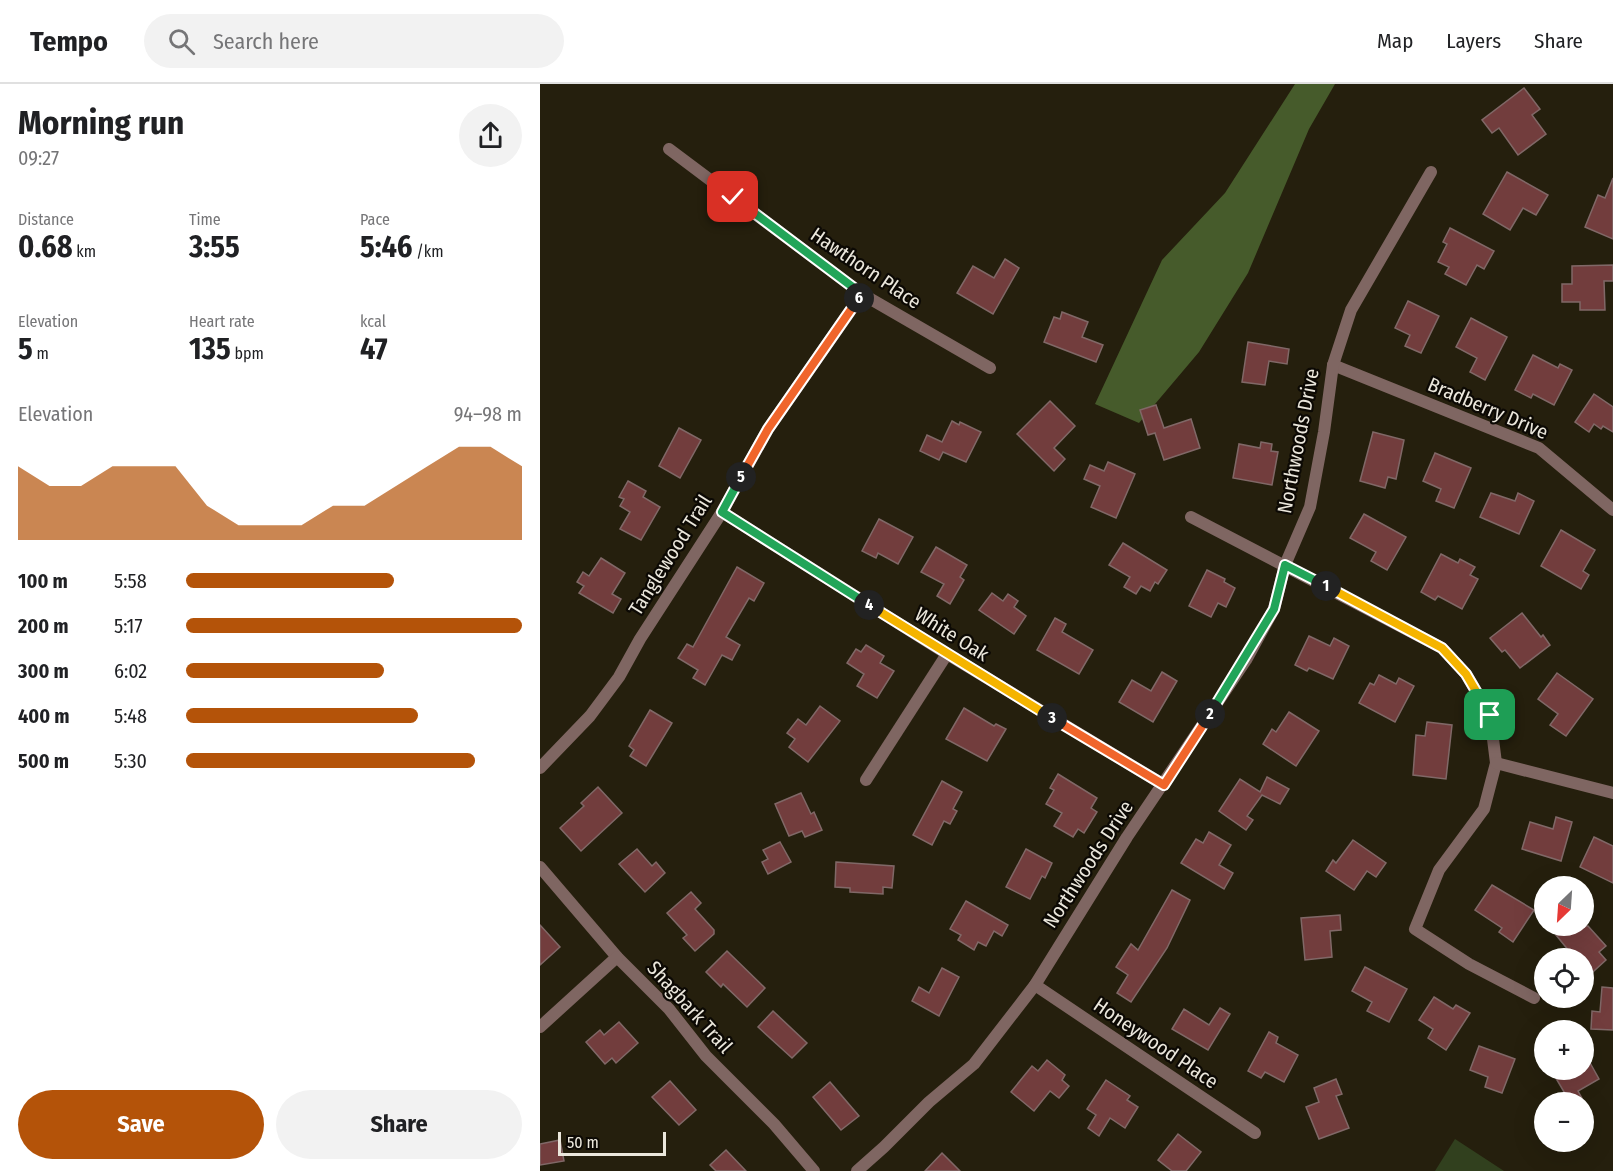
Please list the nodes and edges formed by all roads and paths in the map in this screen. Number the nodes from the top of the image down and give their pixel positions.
1 (669, 149) dead end
2 (1431, 172) dead end
3 (862, 294) junction
4 (1333, 365) junction
5 (990, 368) dead end
6 (1613, 510) edge
7 (722, 512) junction
8 (1191, 517) dead end
9 (1285, 565) junction
10 (947, 654) junction
11 (1496, 763) junction
12 (540, 768) edge
13 (866, 780) dead end
14 (1164, 785) junction
15 (1613, 793) edge
16 (540, 867) edge
17 (617, 957) junction
18 (1035, 985) junction
19 (1534, 998) dead end
20 (540, 1027) edge
21 (1255, 1133) dead end
22 (814, 1171) edge
23 (856, 1171) edge

1 - 3 street, Hawthorn Place
2 - 4 street, Northwoods Drive
3 - 5 street, Hawthorn Place
3 - 7 street, Tanglewood Trail
4 - 6 street, Bradberry Drive
4 - 9 street, Northwoods Drive
7 - 10 street, White Oak
7 - 12 street, Tanglewood Trail
8 - 9 street
9 - 11 street
9 - 14 street, Northwoods Drive
10 - 13 street
10 - 14 street, White Oak
11 - 15 street
11 - 19 street
14 - 18 street, Northwoods Drive
16 - 17 street, Shagbark Trail
17 - 20 street
17 - 22 street, Shagbark Trail
18 - 21 street, Honeywood Place
18 - 23 street, Northwoods Drive

